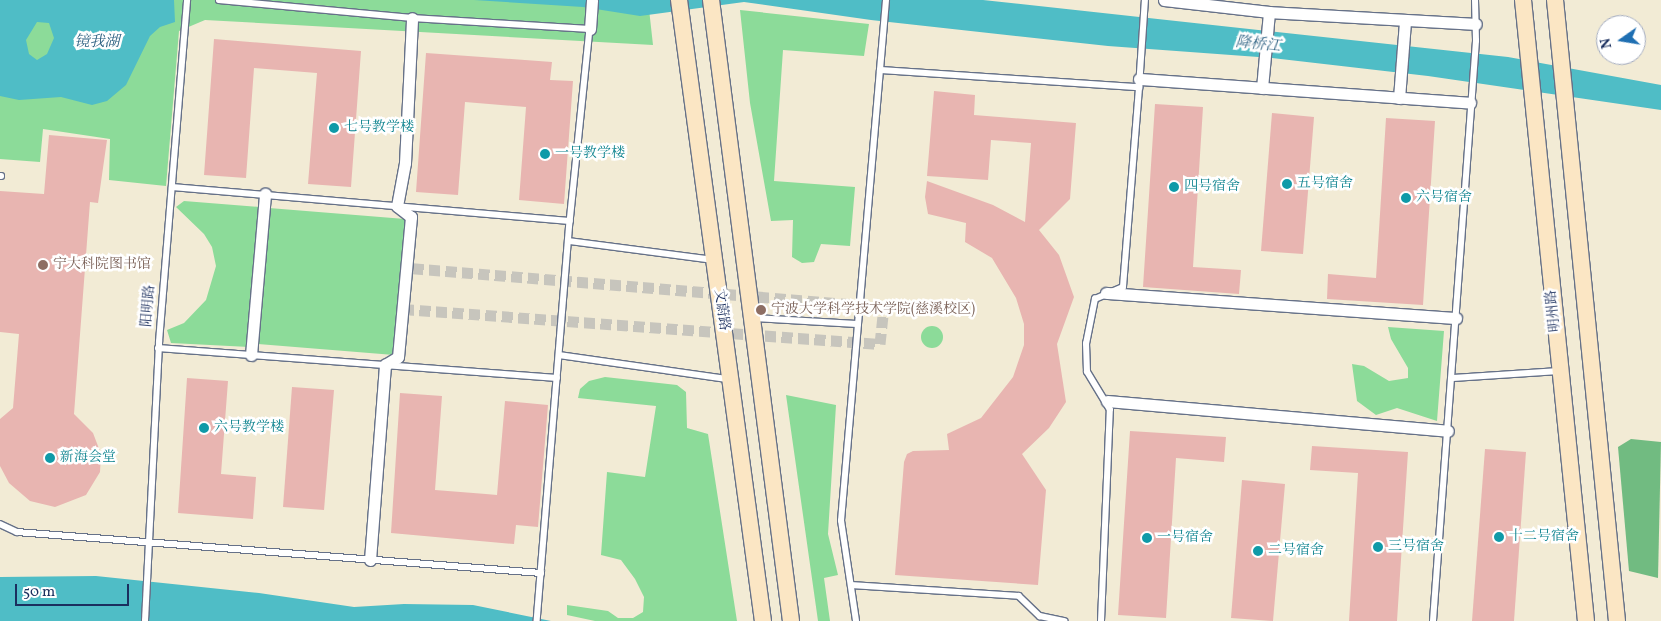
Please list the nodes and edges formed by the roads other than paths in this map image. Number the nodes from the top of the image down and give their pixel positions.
1 (187, 0) edge
2 (219, 0) edge
3 (592, 0) edge
4 (711, 0) edge
5 (886, 0) edge
6 (1145, 0) edge
7 (1164, 0) edge
8 (1475, 0) edge
9 (1523, 0) edge
10 (1556, 0) edge
11 (680, 7) edge
12 (1269, 12) junction
13 (412, 18) junction
14 (1405, 21) junction
15 (1476, 24) junction
16 (590, 28) junction
17 (880, 70) junction
18 (1139, 83) junction
19 (1262, 88) junction
20 (1399, 98) junction
21 (1470, 103) junction
22 (172, 186) junction
23 (265, 194) junction
24 (397, 206) junction
25 (570, 221) junction
26 (569, 241) junction
27 (714, 260) junction
28 (1106, 293) junction
29 (753, 318) junction
30 (1456, 318) junction
31 (858, 324) junction
32 (158, 348) junction
33 (251, 355) junction
34 (559, 355) junction
35 (384, 365) junction
36 (1560, 371) junction
37 (557, 378) junction
38 (1452, 378) junction
39 (730, 380) junction
40 (1107, 402) junction
41 (1448, 431) junction
42 (0, 524) edge
43 (150, 542) junction
44 (370, 560) junction
45 (541, 573) junction
46 (851, 585) junction
47 (145, 621) edge
48 (537, 621) edge
49 (763, 621) edge
50 (791, 621) edge
51 (856, 621) edge
52 (1064, 621) edge
53 (1101, 621) edge
54 (1433, 621) edge
55 (1586, 621) edge
56 (1617, 621) edge

1 - 22 lane, 阳明路
2 - 13 lane
3 - 16 street
4 - 29 main road
5 - 17 lane
6 - 18 lane
7 - 12 street
8 - 15 lane
9 - 36 main road, 明州路
10 - 56 main road
11 - 27 main road, 文蔚路
12 - 14 street
12 - 19 street
13 - 16 lane
13 - 24 street
14 - 15 street
14 - 20 street
15 - 21 lane
16 - 25 lane
17 - 18 lane
17 - 31 lane
18 - 19 street
18 - 28 lane
19 - 20 street
20 - 21 street
21 - 30 lane
22 - 23 lane
22 - 32 lane, 阳明路
23 - 24 lane
23 - 33 street
24 - 25 lane
24 - 35 street
25 - 26 lane
26 - 27 lane
26 - 34 lane
27 - 39 main road, 文蔚路
28 - 30 street
28 - 40 lane
29 - 31 lane
29 - 50 main road
30 - 38 lane
31 - 46 lane
32 - 33 lane
32 - 43 lane, 阳明路
33 - 35 lane
34 - 37 lane
34 - 39 lane
35 - 37 lane
35 - 44 street
36 - 38 lane
36 - 55 main road, 明州路
37 - 45 lane
38 - 41 lane
39 - 49 main road, 文蔚路
40 - 41 street
40 - 53 lane
41 - 54 lane
42 - 43 lane
43 - 44 lane
43 - 47 lane, 阳明路
44 - 45 lane
45 - 48 lane
46 - 51 lane
46 - 52 lane

